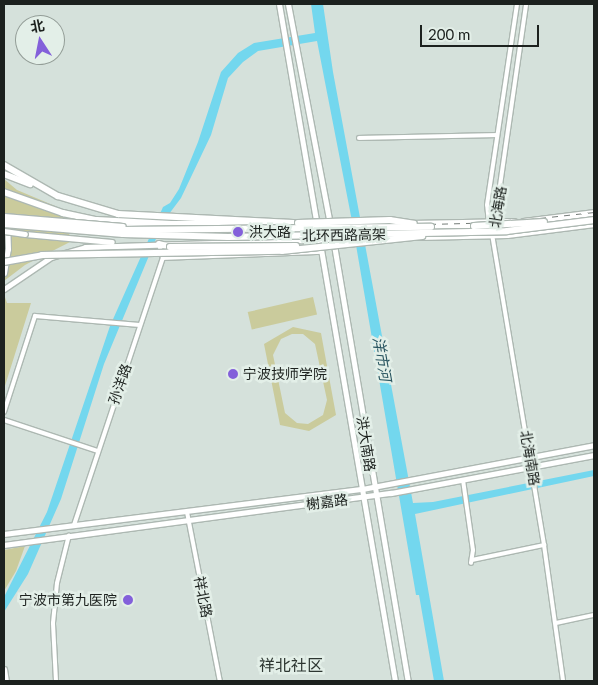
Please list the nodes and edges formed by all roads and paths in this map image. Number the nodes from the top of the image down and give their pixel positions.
1 (279, 4) edge
2 (288, 4) edge
3 (518, 4) edge
4 (526, 4) edge
5 (496, 135) dead end
6 (358, 138) dead end
7 (4, 165) edge
8 (4, 174) edge
9 (39, 187) junction
10 (4, 192) edge
11 (594, 213) edge
12 (4, 216) edge
13 (582, 219) junction
14 (496, 221) junction
15 (488, 222) junction
16 (594, 222) edge
17 (298, 223) junction
18 (4, 224) edge
19 (316, 226) junction
20 (330, 226) junction
21 (431, 227) junction
22 (4, 231) edge
23 (444, 233) junction
24 (493, 236) junction
25 (333, 240) junction
26 (321, 243) junction
27 (135, 244) junction
28 (159, 244) junction
29 (321, 252) junction
30 (164, 258) junction
31 (4, 262) edge
32 (4, 274) edge
33 (4, 289) edge
34 (140, 325) junction
35 (4, 412) edge
36 (4, 420) edge
37 (594, 445) edge
38 (98, 451) junction
39 (594, 455) edge
40 (529, 458) junction
41 (531, 469) junction
42 (463, 482) junction
43 (373, 487) junction
44 (362, 489) junction
45 (374, 496) junction
46 (364, 497) junction
47 (187, 512) junction
48 (188, 520) junction
49 (74, 525) junction
50 (4, 534) edge
51 (69, 535) junction
52 (4, 545) edge
53 (544, 545) junction
54 (594, 615) edge
55 (556, 623) junction
56 (4, 668) edge
57 (6, 681) edge
58 (56, 681) edge
59 (220, 681) edge
60 (396, 681) edge
61 (408, 681) edge
62 (563, 681) edge

1 - 19 main road, 洪大南路
2 - 20 main road, 洪大南路
3 - 15 street, 北海路
4 - 14 street, 北海路
5 - 6 street
7 - 9 highway
8 - 9 highway
9 - 17 highway
10 - 17 highway
11 - 13 highway
11 - 14 main road
12 - 19 main road, bridge
12 - 21 highway, 北环西路高架, bridge
12 - 32 main road
13 - 16 highway, 北环西路高架, bridge
13 - 21 highway, 北环西路高架, bridge
13 - 23 highway, 北环西路高架, bridge
14 - 15 main road
14 - 24 street, 北海路
15 - 20 main road, bridge
15 - 24 street, 北海路
16 - 24 main road
17 - 21 highway, bridge
18 - 23 highway, 北环西路高架, bridge
19 - 20 main road
19 - 26 main road, 洪大南路
20 - 25 main road, 洪大南路
22 - 27 main road, bridge
23 - 26 highway, bridge
24 - 25 main road
24 - 40 street, 北海南路
25 - 26 main road
25 - 43 main road, 洪大南路
26 - 28 main road
26 - 28 highway, bridge
26 - 29 main road, 洪大南路
26 - 31 highway, bridge
27 - 28 main road
27 - 33 main road
28 - 30 street
29 - 30 street
29 - 44 main road, 洪大南路
30 - 34 street, 孙洋路
34 - 35 street
34 - 38 street, 孙洋路
36 - 38 street
37 - 40 main road, 榭嘉路
38 - 49 street, 孙洋路
39 - 41 main road, 榭嘉路
40 - 41 street, 北海南路
40 - 43 main road, 榭嘉路
41 - 42 main road, 榭嘉路
41 - 53 street, 北海南路
42 - 45 main road, 榭嘉路
42 - 53 street
43 - 44 main road, 榭嘉路
43 - 45 main road, 洪大南路
44 - 46 main road, 洪大南路
44 - 47 main road, 榭嘉路
45 - 46 main road, 榭嘉路
45 - 61 main road, 洪大南路
46 - 48 main road, 榭嘉路
46 - 60 main road, 洪大南路
47 - 48 street, 祥北路
47 - 49 main road, 榭嘉路
48 - 51 main road, 榭嘉路
48 - 59 street, 祥北路
49 - 50 main road, 榭嘉路
51 - 52 main road, 榭嘉路
51 - 58 street
53 - 55 street, 北海南路
54 - 55 street
55 - 62 street, 北海南路
56 - 57 main road

